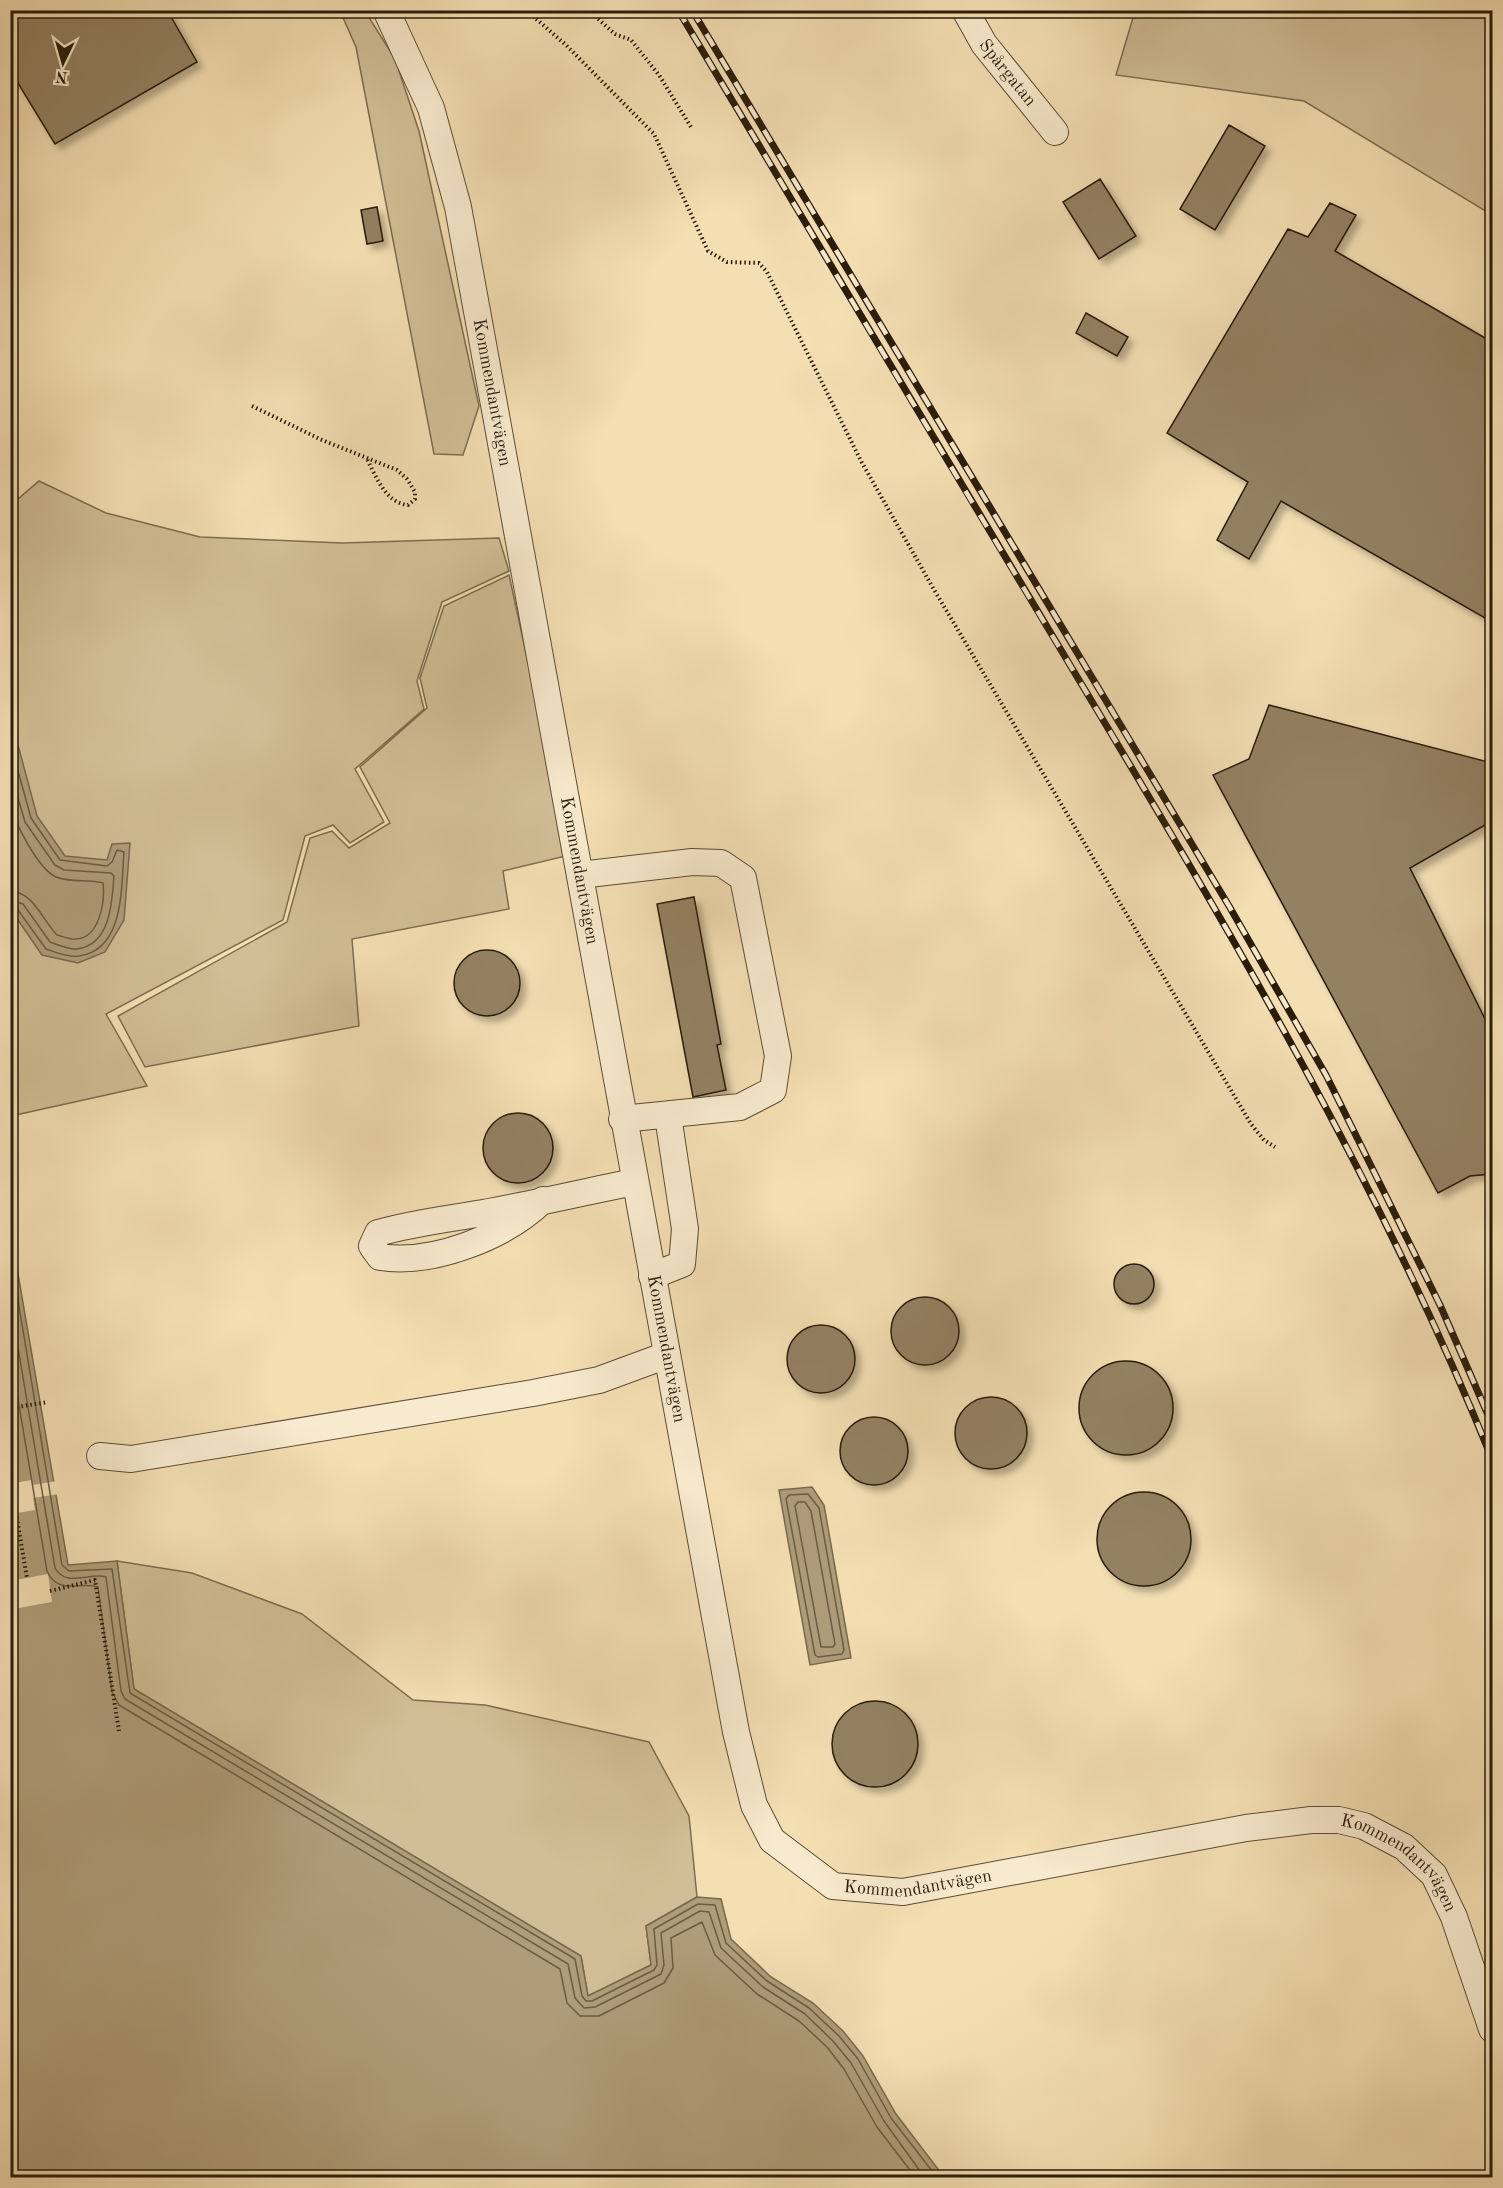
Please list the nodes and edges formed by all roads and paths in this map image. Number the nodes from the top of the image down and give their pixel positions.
1 (386, 10) edge
2 (526, 10) edge
3 (588, 10) edge
4 (965, 10) edge
5 (691, 127) dead end
6 (1055, 132) dead end
7 (252, 406) dead end
8 (367, 459) junction
9 (580, 875) junction
10 (668, 1116) junction
11 (622, 1119) junction
12 (1275, 1147) dead end
13 (634, 1182) junction
14 (543, 1200) junction
15 (652, 1276) junction
16 (667, 1355) junction
17 (48, 1402) dead end
18 (17, 1407) dead end
19 (100, 1456) dead end
20 (16, 1513) dead end
21 (27, 1578) dead end
22 (50, 1591) dead end
23 (119, 1731) dead end
24 (1492, 2029) edge

1 - 9 street, Kommendantvägen
2 - 12 path
3 - 5 path
4 - 6 street, Spårgatan
7 - 8 path
8 - 8 path
9 - 10 street
9 - 11 street, Kommendantvägen
10 - 11 street
10 - 15 street
11 - 13 street, Kommendantvägen
13 - 14 street
13 - 15 street, Kommendantvägen
14 - 14 street
15 - 16 street, Kommendantvägen
16 - 19 street
16 - 24 street, Kommendantvägen
17 - 18 path
20 - 21 path
22 - 23 path

